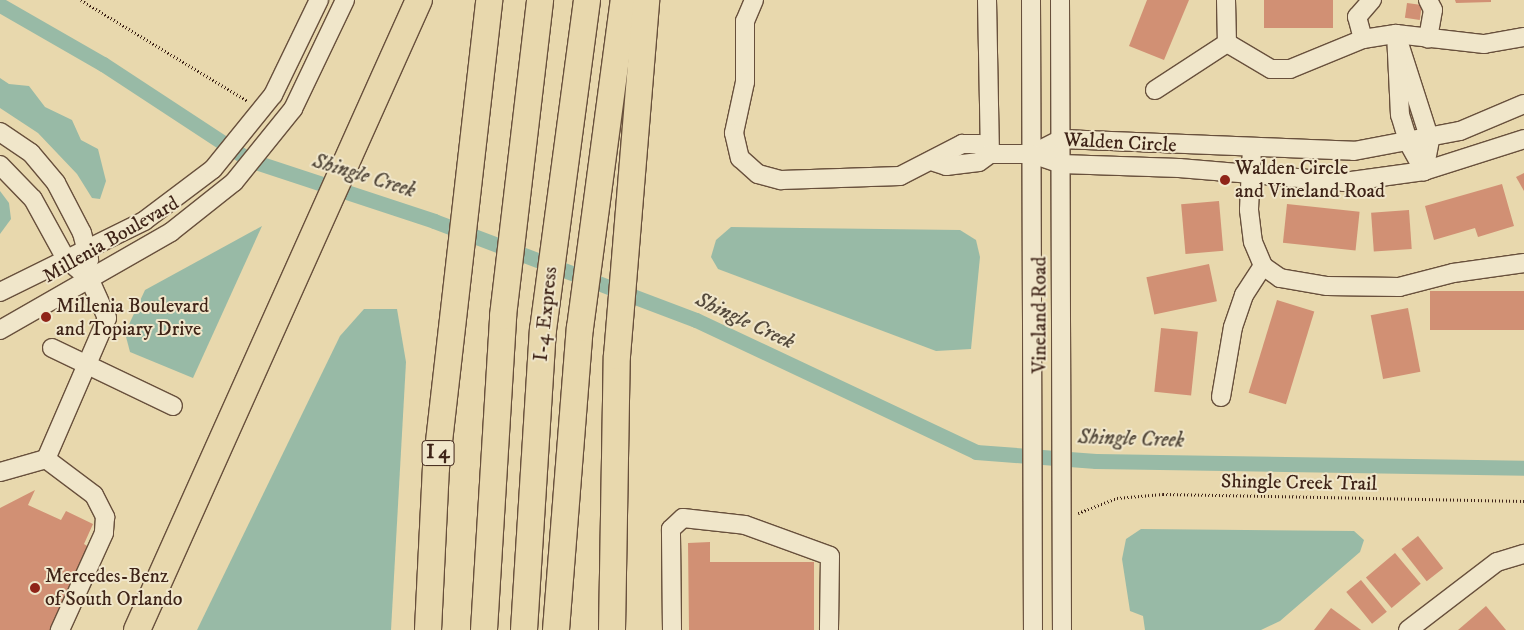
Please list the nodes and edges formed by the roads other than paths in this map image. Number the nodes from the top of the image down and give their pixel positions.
1 (319, 0) edge
2 (345, 0) edge
3 (419, 0) edge
4 (488, 0) edge
5 (540, 0) edge
6 (587, 0) edge
7 (624, 0) edge
8 (646, 0) edge
9 (754, 0) edge
10 (987, 0) edge
11 (1031, 0) edge
12 (1060, 0) edge
13 (1226, 0) edge
14 (1372, 0) edge
15 (1428, 0) edge
16 (1396, 34) junction
17 (1524, 37) edge
18 (1363, 39) junction
19 (1428, 39) junction
20 (1227, 43) junction
21 (1155, 90) dead end
22 (1524, 104) edge
23 (0, 132) edge
24 (1061, 139) junction
25 (1524, 139) edge
26 (1430, 140) junction
27 (1409, 144) junction
28 (1252, 148) junction
29 (990, 154) junction
30 (1032, 154) junction
31 (1062, 164) junction
32 (0, 165) edge
33 (1424, 171) junction
34 (1252, 174) junction
35 (88, 249) junction
36 (66, 259) junction
37 (1524, 264) edge
38 (1263, 266) junction
39 (89, 278) junction
40 (0, 292) edge
41 (0, 330) edge
42 (52, 348) dead end
43 (88, 366) junction
44 (1221, 397) dead end
45 (173, 406) dead end
46 (46, 459) junction
47 (0, 472) edge
48 (1524, 554) edge
49 (60, 630) edge
50 (136, 630) edge
51 (428, 630) edge
52 (484, 630) edge
53 (524, 630) edge
54 (556, 630) edge
55 (612, 630) edge
56 (672, 630) edge
57 (829, 630) edge
58 (1033, 630) edge
59 (1062, 630) edge
60 (1408, 630) edge

1 - 35 street, Millenia Boulevard
2 - 39 street, Millenia Boulevard
3 - 50 highway
4 - 51 highway, I 4
5 - 52 highway, I-4 Express
6 - 53 highway, I-4 Express
7 - 54 highway
8 - 55 highway
9 - 29 street
10 - 29 street
11 - 30 street, Vineland Road
12 - 24 street, Vineland Road
13 - 20 street
14 - 18 street
15 - 19 street
16 - 18 street
16 - 19 street
16 - 26 street
16 - 27 street
17 - 19 street
18 - 20 street
20 - 21 street
22 - 26 street, Walden Circle
23 - 35 street
24 - 28 street, Walden Circle
24 - 30 street, Walden Circle
24 - 31 street, Vineland Road
25 - 33 street, Walden Circle
26 - 27 street, Walden Circle
26 - 33 street
27 - 28 street, Walden Circle
27 - 33 street
28 - 34 street
29 - 30 street
30 - 31 street, Walden Circle
30 - 58 street, Vineland Road
31 - 34 street, Walden Circle
31 - 59 street, Vineland Road
32 - 36 street
33 - 34 street, Walden Circle
34 - 38 street
35 - 36 street, Millenia Boulevard
35 - 39 street
36 - 39 street
36 - 40 street, Millenia Boulevard
37 - 38 street
38 - 44 street
39 - 41 street, Millenia Boulevard
39 - 43 street
42 - 43 street
43 - 45 street
43 - 46 street
46 - 47 street
46 - 49 street
48 - 60 street
56 - 57 street

